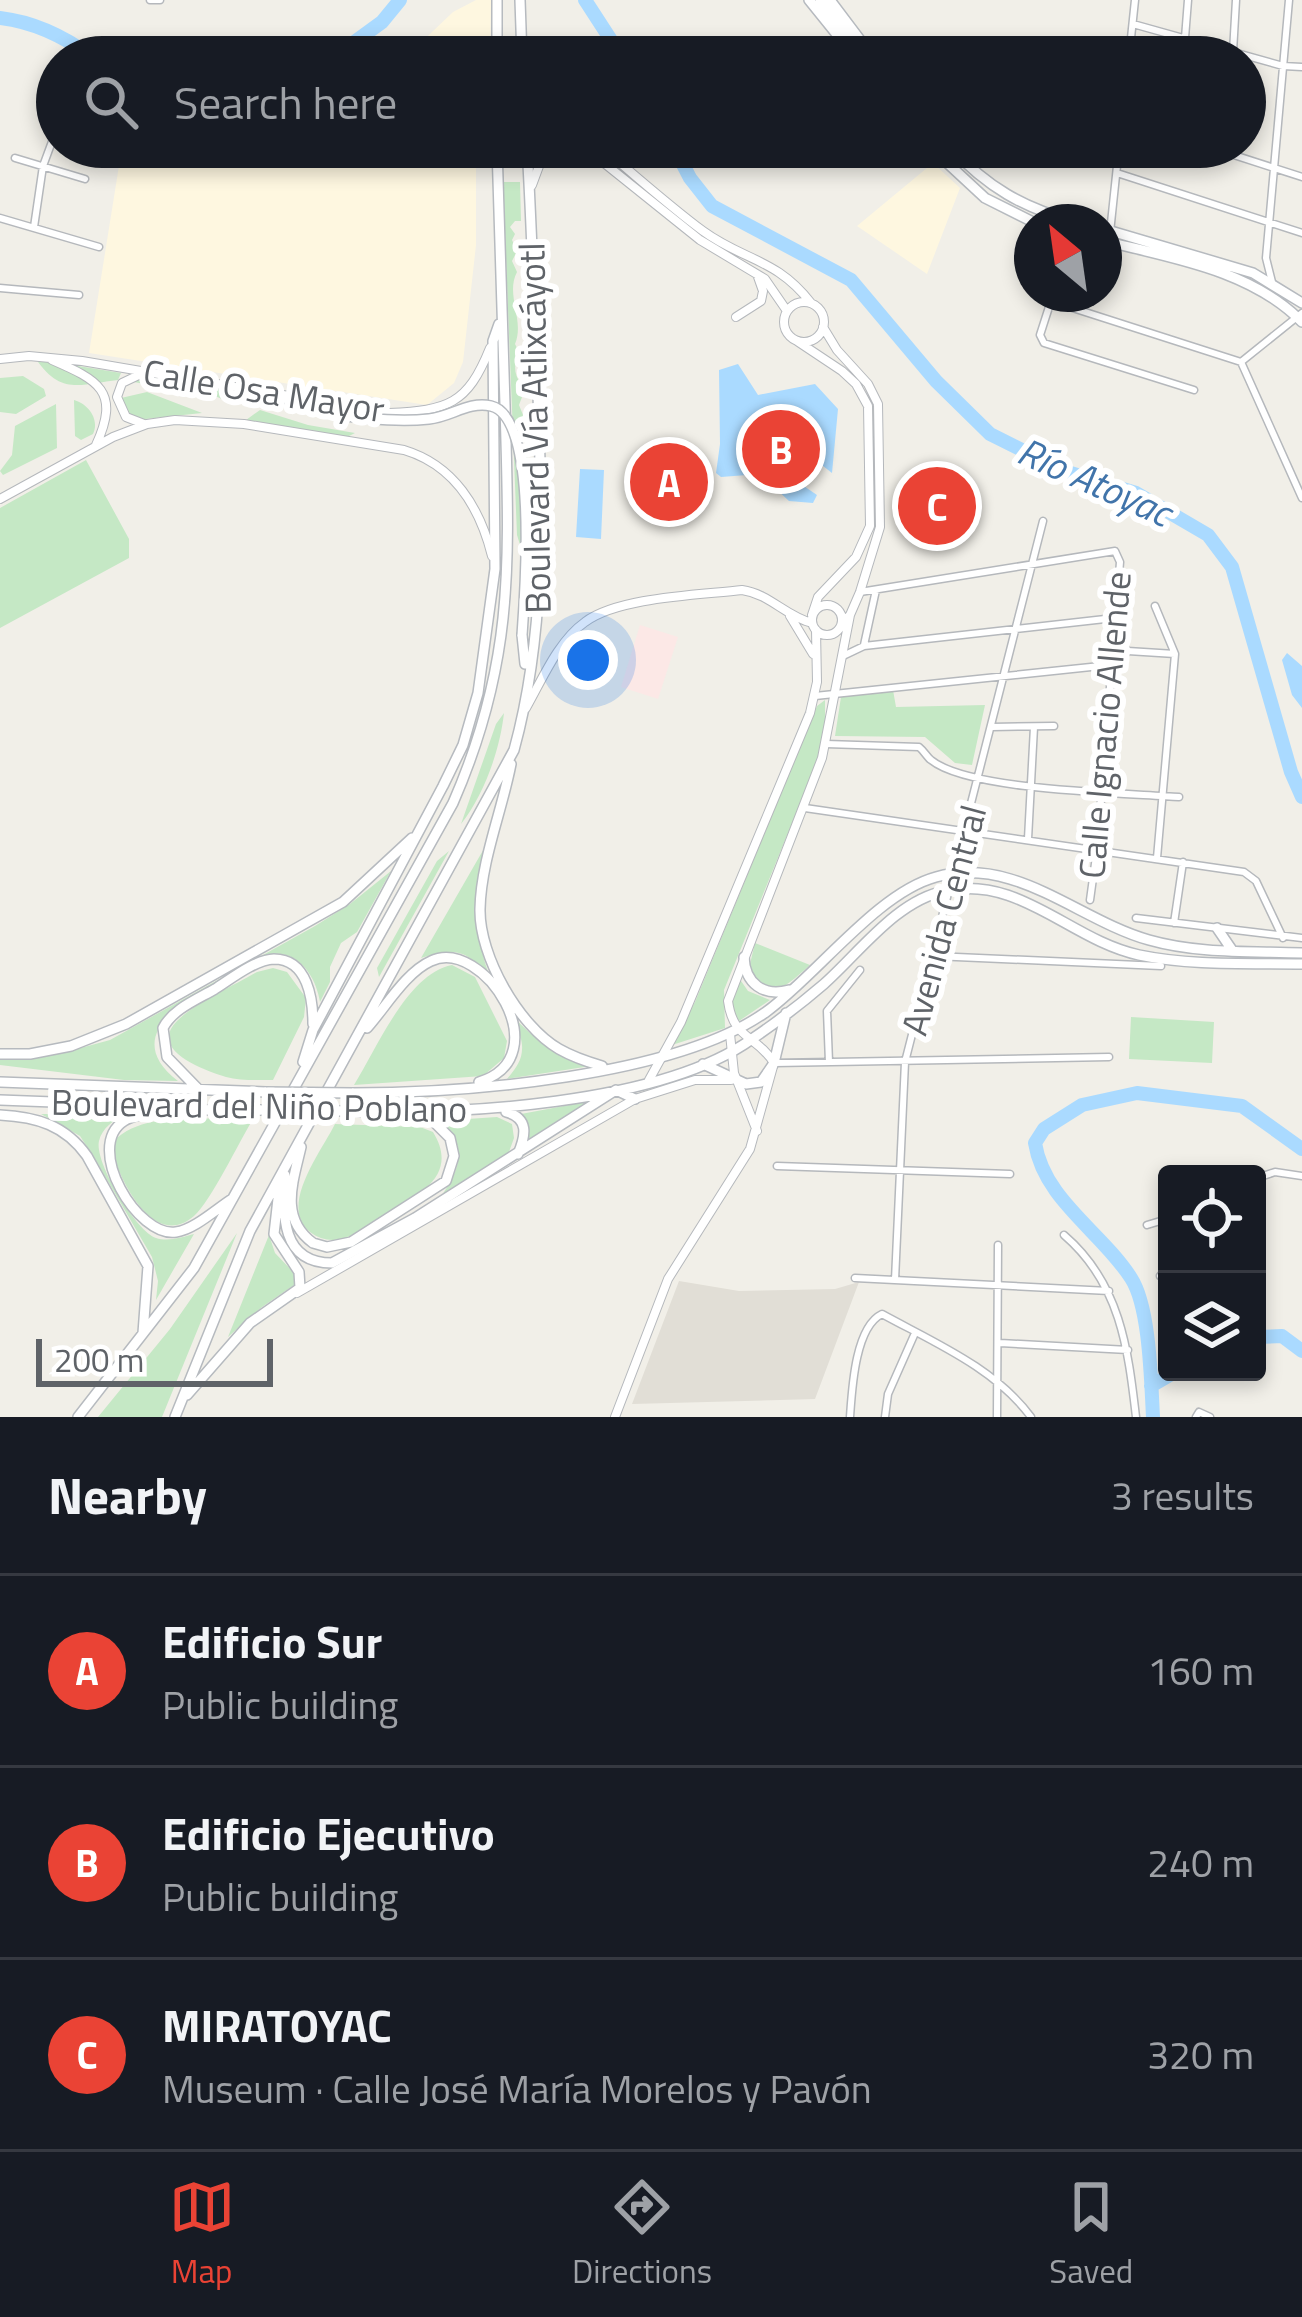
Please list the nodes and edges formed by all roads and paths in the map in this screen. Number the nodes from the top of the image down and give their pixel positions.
1 (150, 0) edge
2 (160, 0) edge
3 (497, 0) edge
4 (520, 0) edge
5 (809, 0) edge
6 (820, 0) edge
7 (830, 0) edge
8 (1135, 0) edge
9 (1188, 0) edge
10 (1236, 0) edge
11 (1289, 0) edge
12 (1132, 24) junction
13 (497, 36) edge
14 (522, 36) edge
15 (838, 36) edge
16 (851, 36) edge
17 (855, 36) edge
18 (1131, 36) edge
19 (1177, 36) edge
20 (1185, 36) edge
21 (1234, 36) edge
22 (1266, 61) edge
23 (1282, 66) junction
24 (1302, 67) edge
25 (15, 158) dead end
26 (36, 164) edge
27 (1266, 166) edge
28 (43, 168) edge
29 (50, 168) edge
30 (498, 168) edge
31 (528, 168) edge
32 (538, 168) edge
33 (610, 168) edge
34 (626, 168) edge
35 (952, 168) edge
36 (970, 168) edge
37 (1117, 168) edge
38 (1274, 169) junction
39 (1117, 172) junction
40 (85, 178) dead end
41 (1302, 178) edge
42 (530, 192) junction
43 (1022, 204) edge
44 (1112, 204) edge
45 (1014, 213) edge
46 (0, 218) edge
47 (1269, 224) junction
48 (34, 227) junction
49 (1302, 233) edge
50 (1122, 239) edge
51 (1122, 241) edge
52 (99, 247) dead end
53 (756, 272) junction
54 (1272, 282) junction
55 (0, 288) edge
56 (79, 295) dead end
57 (811, 303) junction
58 (1302, 303) edge
59 (787, 311) junction
60 (502, 313) junction
61 (736, 316) dead end
62 (1300, 317) edge
63 (823, 327) junction
64 (797, 340) junction
65 (493, 341) junction
66 (0, 349) edge
67 (12, 356) junction
68 (43, 356) junction
69 (0, 359) edge
70 (1241, 362) junction
71 (150, 372) junction
72 (1194, 390) dead end
73 (285, 398) junction
74 (147, 424) junction
75 (95, 446) junction
76 (1302, 498) edge
77 (0, 499) edge
78 (1043, 520) dead end
79 (1033, 565) junction
80 (495, 569) junction
81 (876, 590) junction
82 (860, 592) junction
83 (1155, 605) dead end
84 (789, 614) junction
85 (1114, 618) junction
86 (813, 623) junction
87 (1016, 627) junction
88 (843, 629) junction
89 (864, 646) junction
90 (1112, 650) junction
91 (1174, 654) junction
92 (815, 657) junction
93 (840, 657) junction
94 (1111, 665) junction
95 (527, 676) junction
96 (1003, 677) junction
97 (833, 694) junction
98 (815, 696) junction
99 (525, 709) junction
100 (1054, 726) dead end
101 (992, 727) junction
102 (1034, 727) junction
103 (826, 744) junction
104 (514, 750) junction
105 (980, 778) junction
106 (1031, 788) junction
107 (1102, 790) junction
108 (1162, 796) junction
109 (1178, 797) dead end
110 (805, 808) junction
111 (420, 830) junction
112 (966, 831) junction
113 (1028, 839) junction
114 (1097, 850) junction
115 (1157, 858) junction
116 (1183, 862) junction
117 (956, 874) junction
118 (951, 890) junction
119 (1090, 900) dead end
120 (1136, 918) dead end
121 (1174, 922) junction
122 (1217, 928) junction
123 (1282, 938) junction
124 (1302, 938) edge
125 (1232, 950) junction
126 (1302, 953) edge
127 (934, 956) junction
128 (743, 957) junction
129 (1302, 964) edge
130 (1161, 966) dead end
131 (860, 970) dead end
132 (799, 984) junction
133 (786, 1013) junction
134 (313, 1030) junction
135 (734, 1032) junction
136 (356, 1041) junction
137 (750, 1041) junction
138 (734, 1050) junction
139 (0, 1054) edge
140 (662, 1055) junction
141 (1109, 1057) dead end
142 (905, 1062) junction
143 (774, 1063) junction
144 (829, 1063) junction
145 (703, 1064) junction
146 (608, 1067) junction
147 (298, 1077) junction
148 (649, 1080) junction
149 (736, 1080) junction
150 (0, 1082) edge
151 (199, 1090) junction
152 (616, 1090) junction
153 (426, 1093) junction
154 (635, 1099) junction
155 (0, 1100) edge
156 (227, 1109) junction
157 (495, 1109) junction
158 (412, 1113) junction
159 (0, 1115) edge
160 (757, 1132) junction
161 (303, 1137) junction
162 (518, 1154) junction
163 (777, 1166) dead end
164 (898, 1172) junction
165 (283, 1174) junction
166 (1010, 1174) dead end
167 (1266, 1175) edge
168 (1302, 1176) edge
169 (237, 1196) junction
170 (1158, 1222) edge
171 (1148, 1225) dead end
172 (1064, 1235) dead end
173 (998, 1245) dead end
174 (855, 1278) dead end
175 (895, 1280) junction
176 (999, 1283) junction
177 (1109, 1292) junction
178 (296, 1294) junction
179 (916, 1333) junction
180 (142, 1340) junction
181 (999, 1343) junction
182 (1128, 1350) junction
183 (997, 1382) junction
184 (180, 1403) junction
185 (1198, 1415) edge
186 (79, 1417) edge
187 (175, 1417) edge
188 (615, 1417) edge
189 (850, 1417) edge
190 (886, 1417) edge
191 (997, 1417) edge
192 (1030, 1417) edge
193 (1136, 1417) edge
194 (1210, 1417) edge

1 - 2 street
3 - 13 main road
4 - 14 main road
5 - 15 main road
6 - 16 main road
7 - 17 main road
8 - 12 street
9 - 20 street
10 - 21 street
11 - 23 street
12 - 18 street
12 - 19 street
22 - 23 street
23 - 24 street
23 - 38 street
25 - 26 street
27 - 38 street
28 - 48 street
29 - 40 street
30 - 60 main road, Boulevard Vía Atlixcáyotl
31 - 42 main road, Boulevard Vía Atlixcáyotl
32 - 42 street
33 - 53 street
34 - 57 street
35 - 45 main road
36 - 43 main road
37 - 39 street
38 - 41 street
38 - 47 street
39 - 44 street
39 - 47 street
42 - 95 main road, Boulevard Vía Atlixcáyotl
46 - 48 street
47 - 49 street
47 - 54 street
48 - 52 street
50 - 54 main road
51 - 62 main road
53 - 59 street
53 - 61 street
54 - 58 main road
55 - 56 street
57 - 59 street
57 - 63 street
59 - 64 street
60 - 65 main road
60 - 147 main road, Boulevard Vía Atlixcáyotl
62 - 70 street
63 - 64 street
63 - 82 street
64 - 86 street
65 - 73 street, Calle Osa Mayor
65 - 80 main road
66 - 67 street
67 - 68 street, Calle Osa Mayor
67 - 69 street, Calle Osa Mayor
68 - 71 street, Calle Osa Mayor
68 - 75 street
70 - 72 street
70 - 76 street
71 - 73 street, Calle Osa Mayor
71 - 74 street
73 - 95 main road, bridge
74 - 75 street, Calle Osa Mayor
74 - 80 street, Calle Osa Mayor
75 - 77 street, Calle Osa Mayor
78 - 79 street, Avenida Central
79 - 81 street
79 - 85 street, Calle Ignacio Allende
79 - 87 street, Avenida Central
80 - 111 main road
81 - 82 street
81 - 89 street
82 - 88 street
83 - 91 street
84 - 86 street
84 - 92 street
84 - 99 street
85 - 87 street
85 - 90 street, Calle Ignacio Allende
86 - 88 street
86 - 88 street
86 - 92 street
87 - 89 street
87 - 96 street, Avenida Central
88 - 93 street
89 - 93 street
90 - 91 street
90 - 94 street, Calle Ignacio Allende
91 - 108 street
92 - 98 street
93 - 97 street
94 - 96 street
94 - 107 street, Calle Ignacio Allende
95 - 99 main road, Boulevard Vía Atlixcáyotl
96 - 97 street
96 - 101 street, Avenida Central
97 - 98 street
97 - 103 street
98 - 140 street
99 - 104 main road, Boulevard Vía Atlixcáyotl
100 - 102 street
101 - 102 street
101 - 105 street, Avenida Central
102 - 106 street
103 - 105 street
103 - 110 street
104 - 136 main road, Boulevard Vía Atlixcáyotl
104 - 146 main road
105 - 106 street
105 - 112 street, Avenida Central
106 - 107 street
106 - 113 street
107 - 108 street
107 - 114 street, Calle Ignacio Allende
108 - 109 street
108 - 115 street
110 - 112 street
110 - 128 street
111 - 134 main road
111 - 139 main road
112 - 113 street
112 - 117 street, Avenida Central
113 - 114 street
114 - 115 street
114 - 119 street, Calle Ignacio Allende
115 - 116 street
116 - 121 street
116 - 123 street
117 - 118 street, Avenida Central
117 - 125 main road, Boulevard del Niño Poblano
117 - 132 main road, Boulevard del Niño Poblano
118 - 127 street, Avenida Central
118 - 129 main road
118 - 133 main road, Boulevard del Niño Poblano
120 - 121 street
121 - 122 street
122 - 123 street
122 - 125 main road
123 - 124 street
125 - 126 main road, Boulevard del Niño Poblano
127 - 130 street
127 - 142 street, Avenida Central
128 - 132 main road
128 - 135 street
131 - 144 street
132 - 135 main road, Boulevard del Niño Poblano
133 - 137 main road, Boulevard del Niño Poblano
133 - 143 main road
134 - 147 main road
134 - 151 main road
135 - 137 street
135 - 138 street
135 - 140 main road, Boulevard del Niño Poblano
136 - 153 main road
136 - 161 main road, Boulevard Vía Atlixcáyotl
137 - 138 main road, Boulevard del Niño Poblano
137 - 143 street
138 - 145 main road, Boulevard del Niño Poblano
138 - 149 street
140 - 146 main road, Boulevard del Niño Poblano
140 - 148 street
141 - 142 street
142 - 144 street
142 - 164 street, Avenida Central
143 - 144 street
143 - 149 main road
143 - 160 street
145 - 148 main road, Boulevard del Niño Poblano
145 - 149 main road
146 - 153 main road, Boulevard del Niño Poblano
147 - 169 main road, Boulevard Vía Atlixcáyotl
148 - 152 main road, Boulevard del Niño Poblano
149 - 154 street
149 - 160 street
150 - 151 main road, Boulevard del Niño Poblano
151 - 153 main road, Boulevard del Niño Poblano, bridge
152 - 154 main road
152 - 157 main road, Boulevard del Niño Poblano
152 - 162 main road
154 - 178 street
155 - 156 main road, Boulevard del Niño Poblano
156 - 158 main road, Boulevard del Niño Poblano, bridge
156 - 169 main road
157 - 158 main road, Boulevard del Niño Poblano
157 - 162 main road
158 - 161 main road
159 - 180 main road
160 - 188 street
161 - 165 main road, Boulevard Vía Atlixcáyotl
162 - 165 main road
163 - 164 street
164 - 166 street
164 - 175 street, Avenida Central
165 - 178 main road
165 - 184 main road, Boulevard Vía Atlixcáyotl
167 - 168 street
169 - 180 main road, Boulevard Vía Atlixcáyotl
170 - 171 street
172 - 177 street
173 - 176 street
174 - 175 street
175 - 176 street
176 - 177 street
176 - 181 street
177 - 182 street
178 - 184 main road
179 - 183 street
179 - 189 street
179 - 190 street
180 - 186 main road
181 - 182 street
181 - 183 street
182 - 193 street
183 - 191 street
183 - 192 street
184 - 187 main road, Boulevard Vía Atlixcáyotl
185 - 194 street

